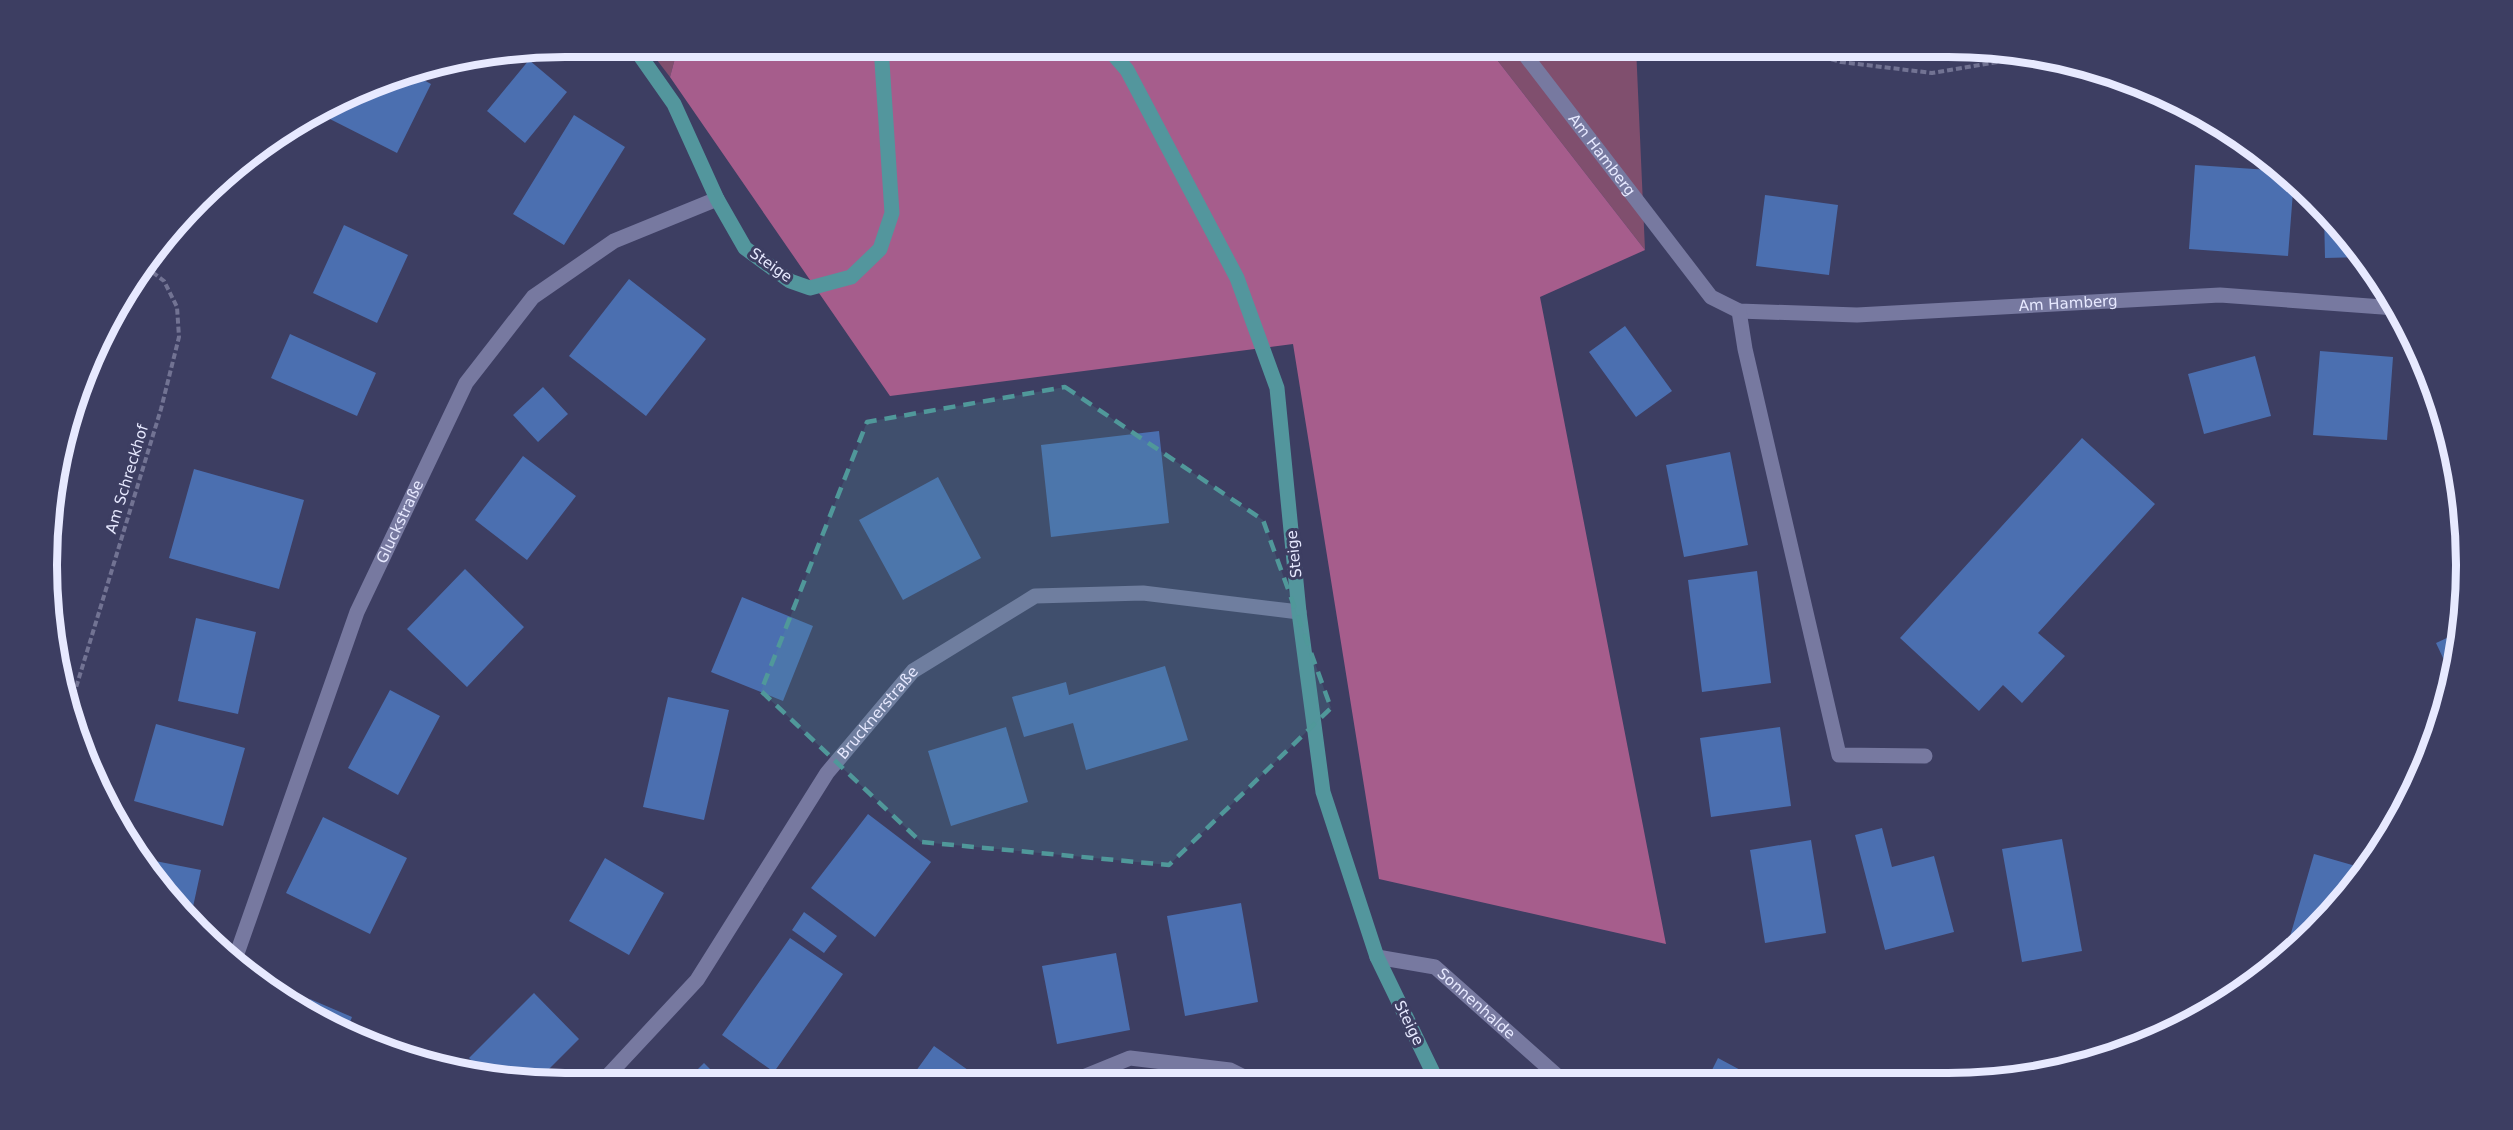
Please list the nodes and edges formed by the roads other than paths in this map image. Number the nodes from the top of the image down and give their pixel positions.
1 (641, 57) edge
2 (882, 57) edge
3 (1116, 57) edge
4 (1527, 57) edge
5 (717, 199) junction
6 (2386, 307) edge
7 (1739, 311) junction
8 (1299, 612) junction
9 (1925, 756) dead end
10 (237, 953) edge
11 (1377, 957) junction
12 (610, 1073) edge
13 (1093, 1073) edge
14 (1236, 1073) edge
15 (1433, 1073) edge
16 (1554, 1073) edge

1 - 5 street, Steige
2 - 5 street, Steige
3 - 8 street, Steige
4 - 7 street, Am Hamberg
5 - 10 street, Gluckstraße
6 - 7 street, Am Hamberg
7 - 9 street
8 - 11 street, Steige
8 - 12 street, Brucknerstraße
11 - 15 street, Steige
11 - 16 street, Sonnenhalde
13 - 14 street

